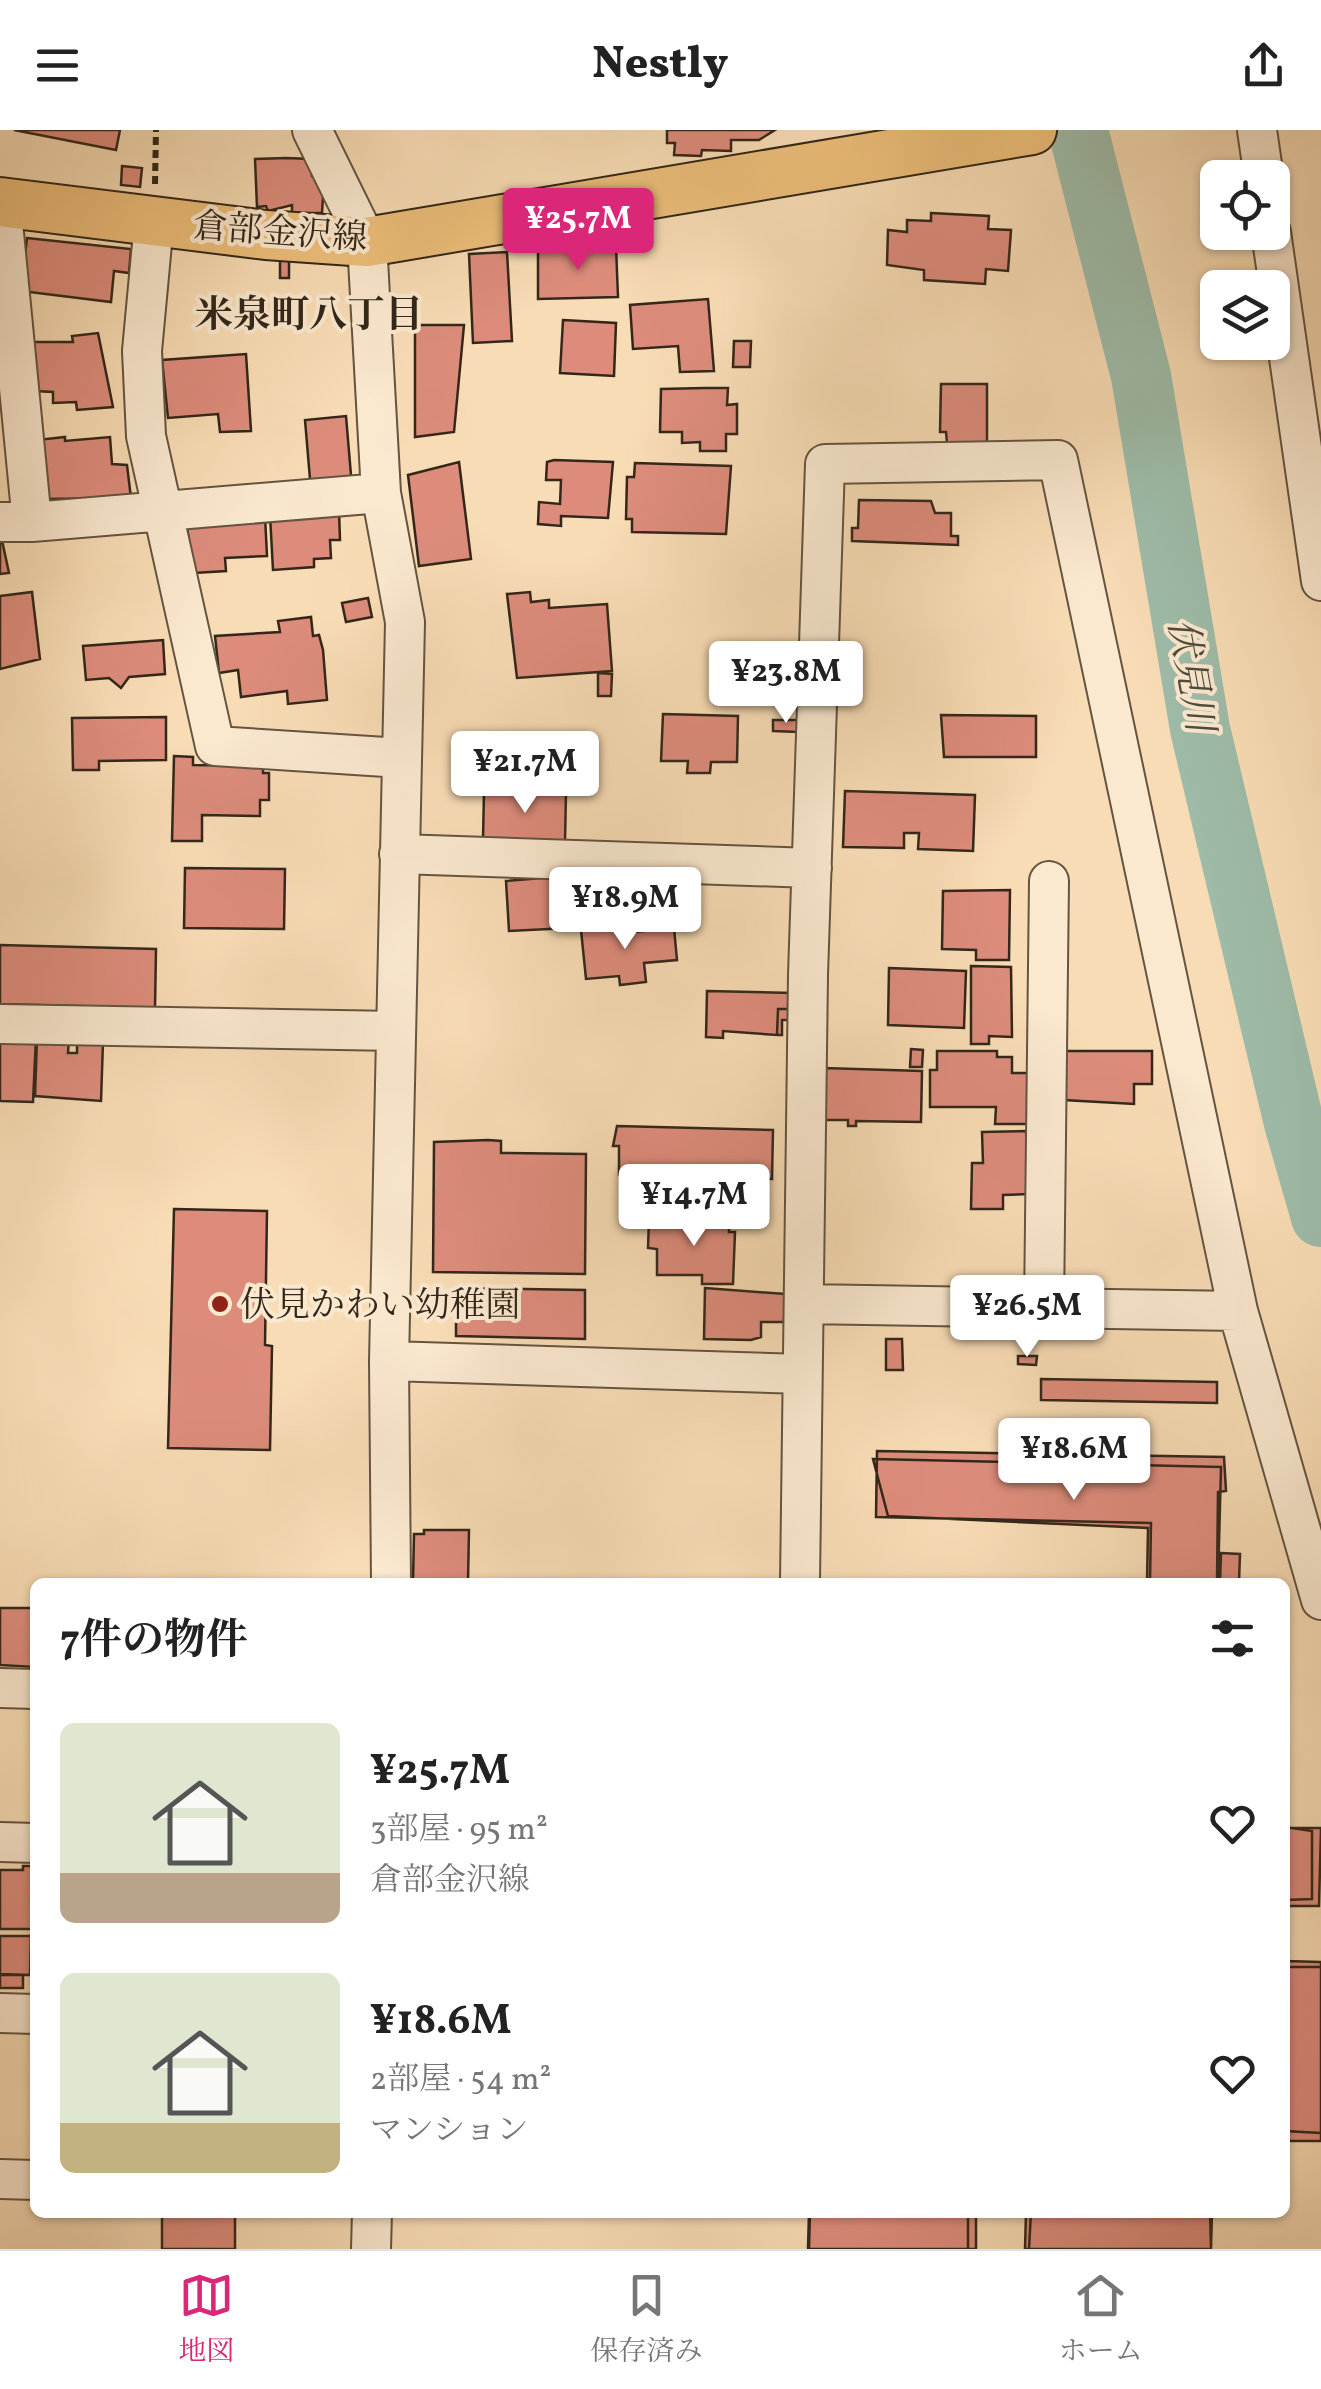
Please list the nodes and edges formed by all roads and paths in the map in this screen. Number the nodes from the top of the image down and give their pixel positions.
1 (156, 130) edge
2 (312, 130) edge
3 (1257, 130) edge
4 (1016, 133) edge
5 (849, 144) edge
6 (1261, 160) edge
7 (1, 202) edge
8 (154, 222) junction
9 (367, 242) junction
10 (1273, 250) edge
11 (381, 493) junction
12 (161, 511) junction
13 (16, 522) edge
14 (1320, 585) edge
15 (401, 758) junction
16 (399, 854) junction
17 (812, 868) junction
18 (1049, 881) dead end
19 (0, 1024) edge
20 (396, 1031) junction
21 (805, 1304) junction
22 (1044, 1308) junction
23 (1238, 1311) junction
24 (389, 1361) junction
25 (802, 1374) junction
26 (391, 1578) edge
27 (800, 1578) edge
28 (1321, 1600) edge
29 (0, 1688) edge
30 (30, 1689) edge
31 (0, 1842) edge
32 (30, 1843) edge
33 (0, 2013) edge
34 (30, 2014) edge
35 (0, 2179) edge
36 (30, 2180) edge
37 (372, 2218) edge
38 (371, 2249) edge

1 - 8 path
2 - 9 street
3 - 6 street
4 - 5 main road, 倉部金沢線
5 - 9 main road, 倉部金沢線
7 - 8 main road, 倉部金沢線
7 - 13 street
8 - 9 main road, 倉部金沢線
8 - 12 street
9 - 11 street
10 - 14 street
11 - 12 street
11 - 15 street
12 - 13 street
12 - 15 street
15 - 16 street
16 - 17 street
16 - 20 street
17 - 21 street
17 - 23 street
18 - 22 street
19 - 20 street
20 - 24 street
21 - 22 street
21 - 25 street
22 - 23 street
23 - 28 street
24 - 25 street
24 - 26 street
25 - 27 street
29 - 30 street
31 - 32 street
33 - 34 street
35 - 36 street
37 - 38 street

